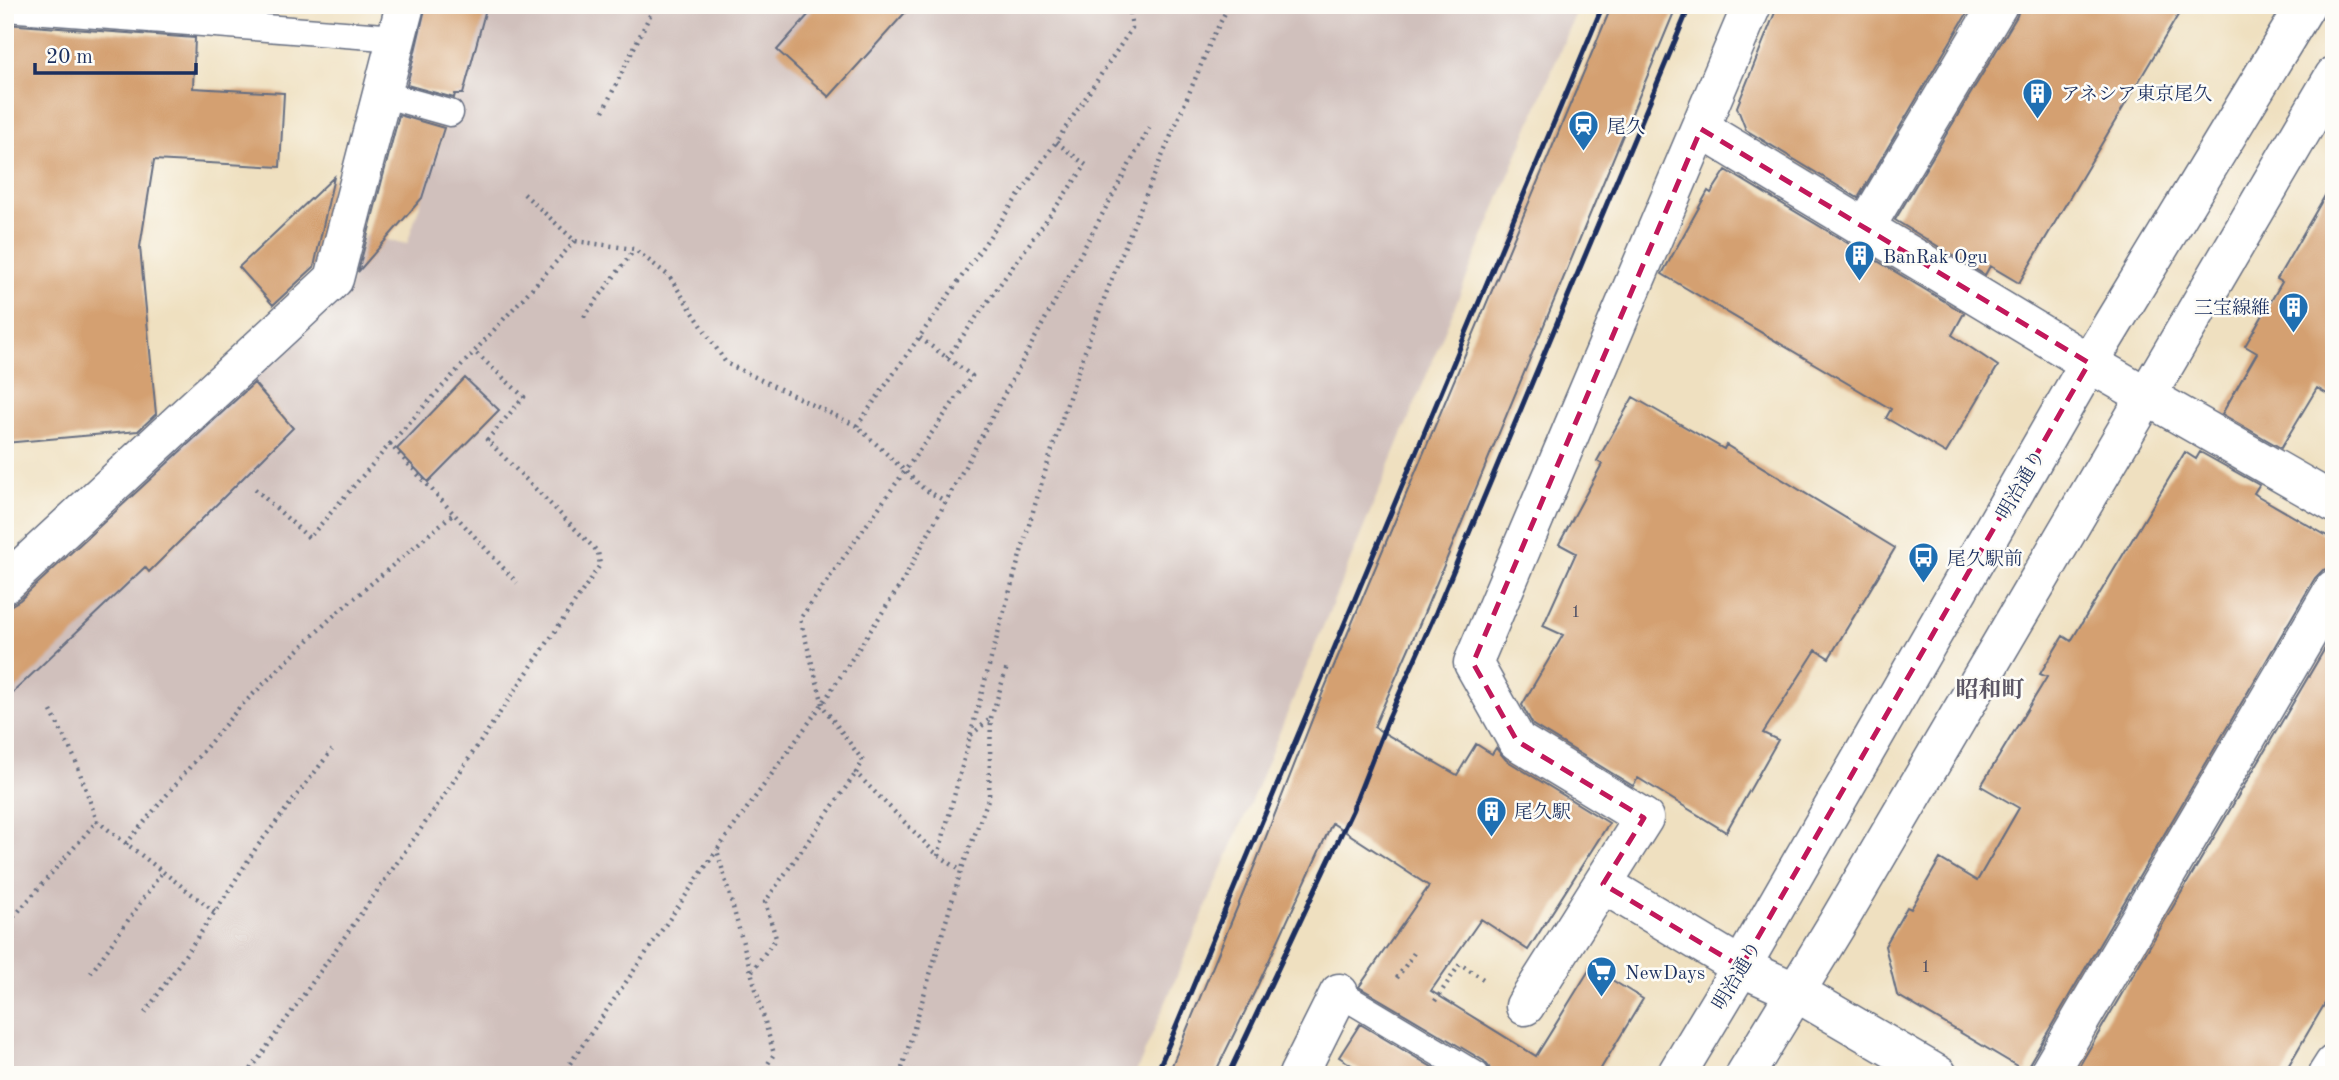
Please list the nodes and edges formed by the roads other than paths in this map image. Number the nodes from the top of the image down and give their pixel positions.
1 (1752, 5) edge
2 (1998, 5) edge
3 (2306, 5) edge
4 (5, 8) edge
5 (401, 22) edge
6 (2334, 76) edge
7 (382, 94) junction
8 (450, 113) dead end
9 (1701, 129) junction
10 (1865, 228) junction
11 (2089, 363) junction
12 (2145, 396) junction
13 (2334, 503) edge
14 (5, 584) edge
15 (2334, 589) edge
16 (1603, 884) junction
17 (1741, 967) junction
18 (1796, 992) junction
19 (1339, 993) joint
20 (1525, 1006) road end
21 (2334, 1064) edge
22 (1298, 1075) edge
23 (1476, 1075) edge
24 (1676, 1075) edge
25 (1745, 1075) edge
26 (1938, 1075) edge
27 (2048, 1075) edge
28 (2328, 1075) edge

1 - 9 street
2 - 10 street
3 - 11 street, 明治通り
4 - 5 lane
5 - 7 street
6 - 12 street
7 - 8 lane
7 - 14 street
9 - 10 street
9 - 16 street
10 - 11 street
11 - 12 street
11 - 17 street, 明治通り
12 - 13 street
12 - 18 street
15 - 27 street
16 - 17 street
16 - 20 street
17 - 18 street
17 - 24 street, 明治通り
18 - 25 street
18 - 26 street
19 - 22 street
19 - 23 lane
21 - 28 street

